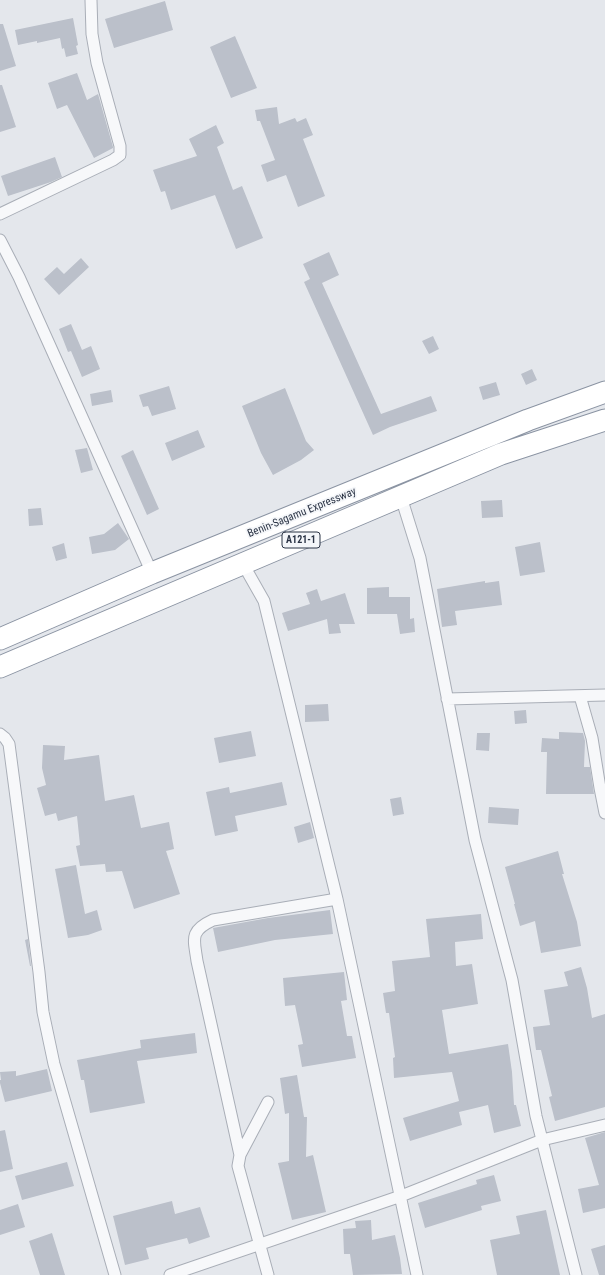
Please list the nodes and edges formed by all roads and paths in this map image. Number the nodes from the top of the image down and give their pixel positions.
1 (92, 0) edge
2 (0, 214) edge
3 (0, 240) edge
4 (605, 392) edge
5 (605, 420) edge
6 (401, 497) junction
7 (243, 564) junction
8 (152, 573) junction
9 (0, 639) edge
10 (0, 668) edge
11 (605, 695) edge
12 (580, 696) junction
13 (447, 699) junction
14 (0, 734) edge
15 (605, 814) edge
16 (337, 899) junction
17 (268, 1102) dead end
18 (605, 1125) edge
19 (542, 1140) junction
20 (240, 1155) junction
21 (401, 1196) junction
22 (260, 1244) junction
23 (115, 1275) edge
24 (170, 1275) edge
25 (268, 1275) edge
26 (417, 1275) edge
27 (576, 1275) edge

1 - 2 street
3 - 8 street
4 - 8 highway, Benin-Sagamu Expressway / A121-1
5 - 6 highway, A121-1
6 - 7 highway, A121-1
6 - 13 street
7 - 10 highway, A121-1
7 - 16 street
8 - 9 highway, Benin-Sagamu Expressway / A121-1
11 - 12 street
12 - 13 street
12 - 15 street
13 - 19 street
14 - 23 street
16 - 20 street
16 - 21 street
17 - 20 street
18 - 19 street
19 - 21 street
19 - 27 street
20 - 22 street
21 - 22 street
21 - 26 street
22 - 24 street
22 - 25 street

